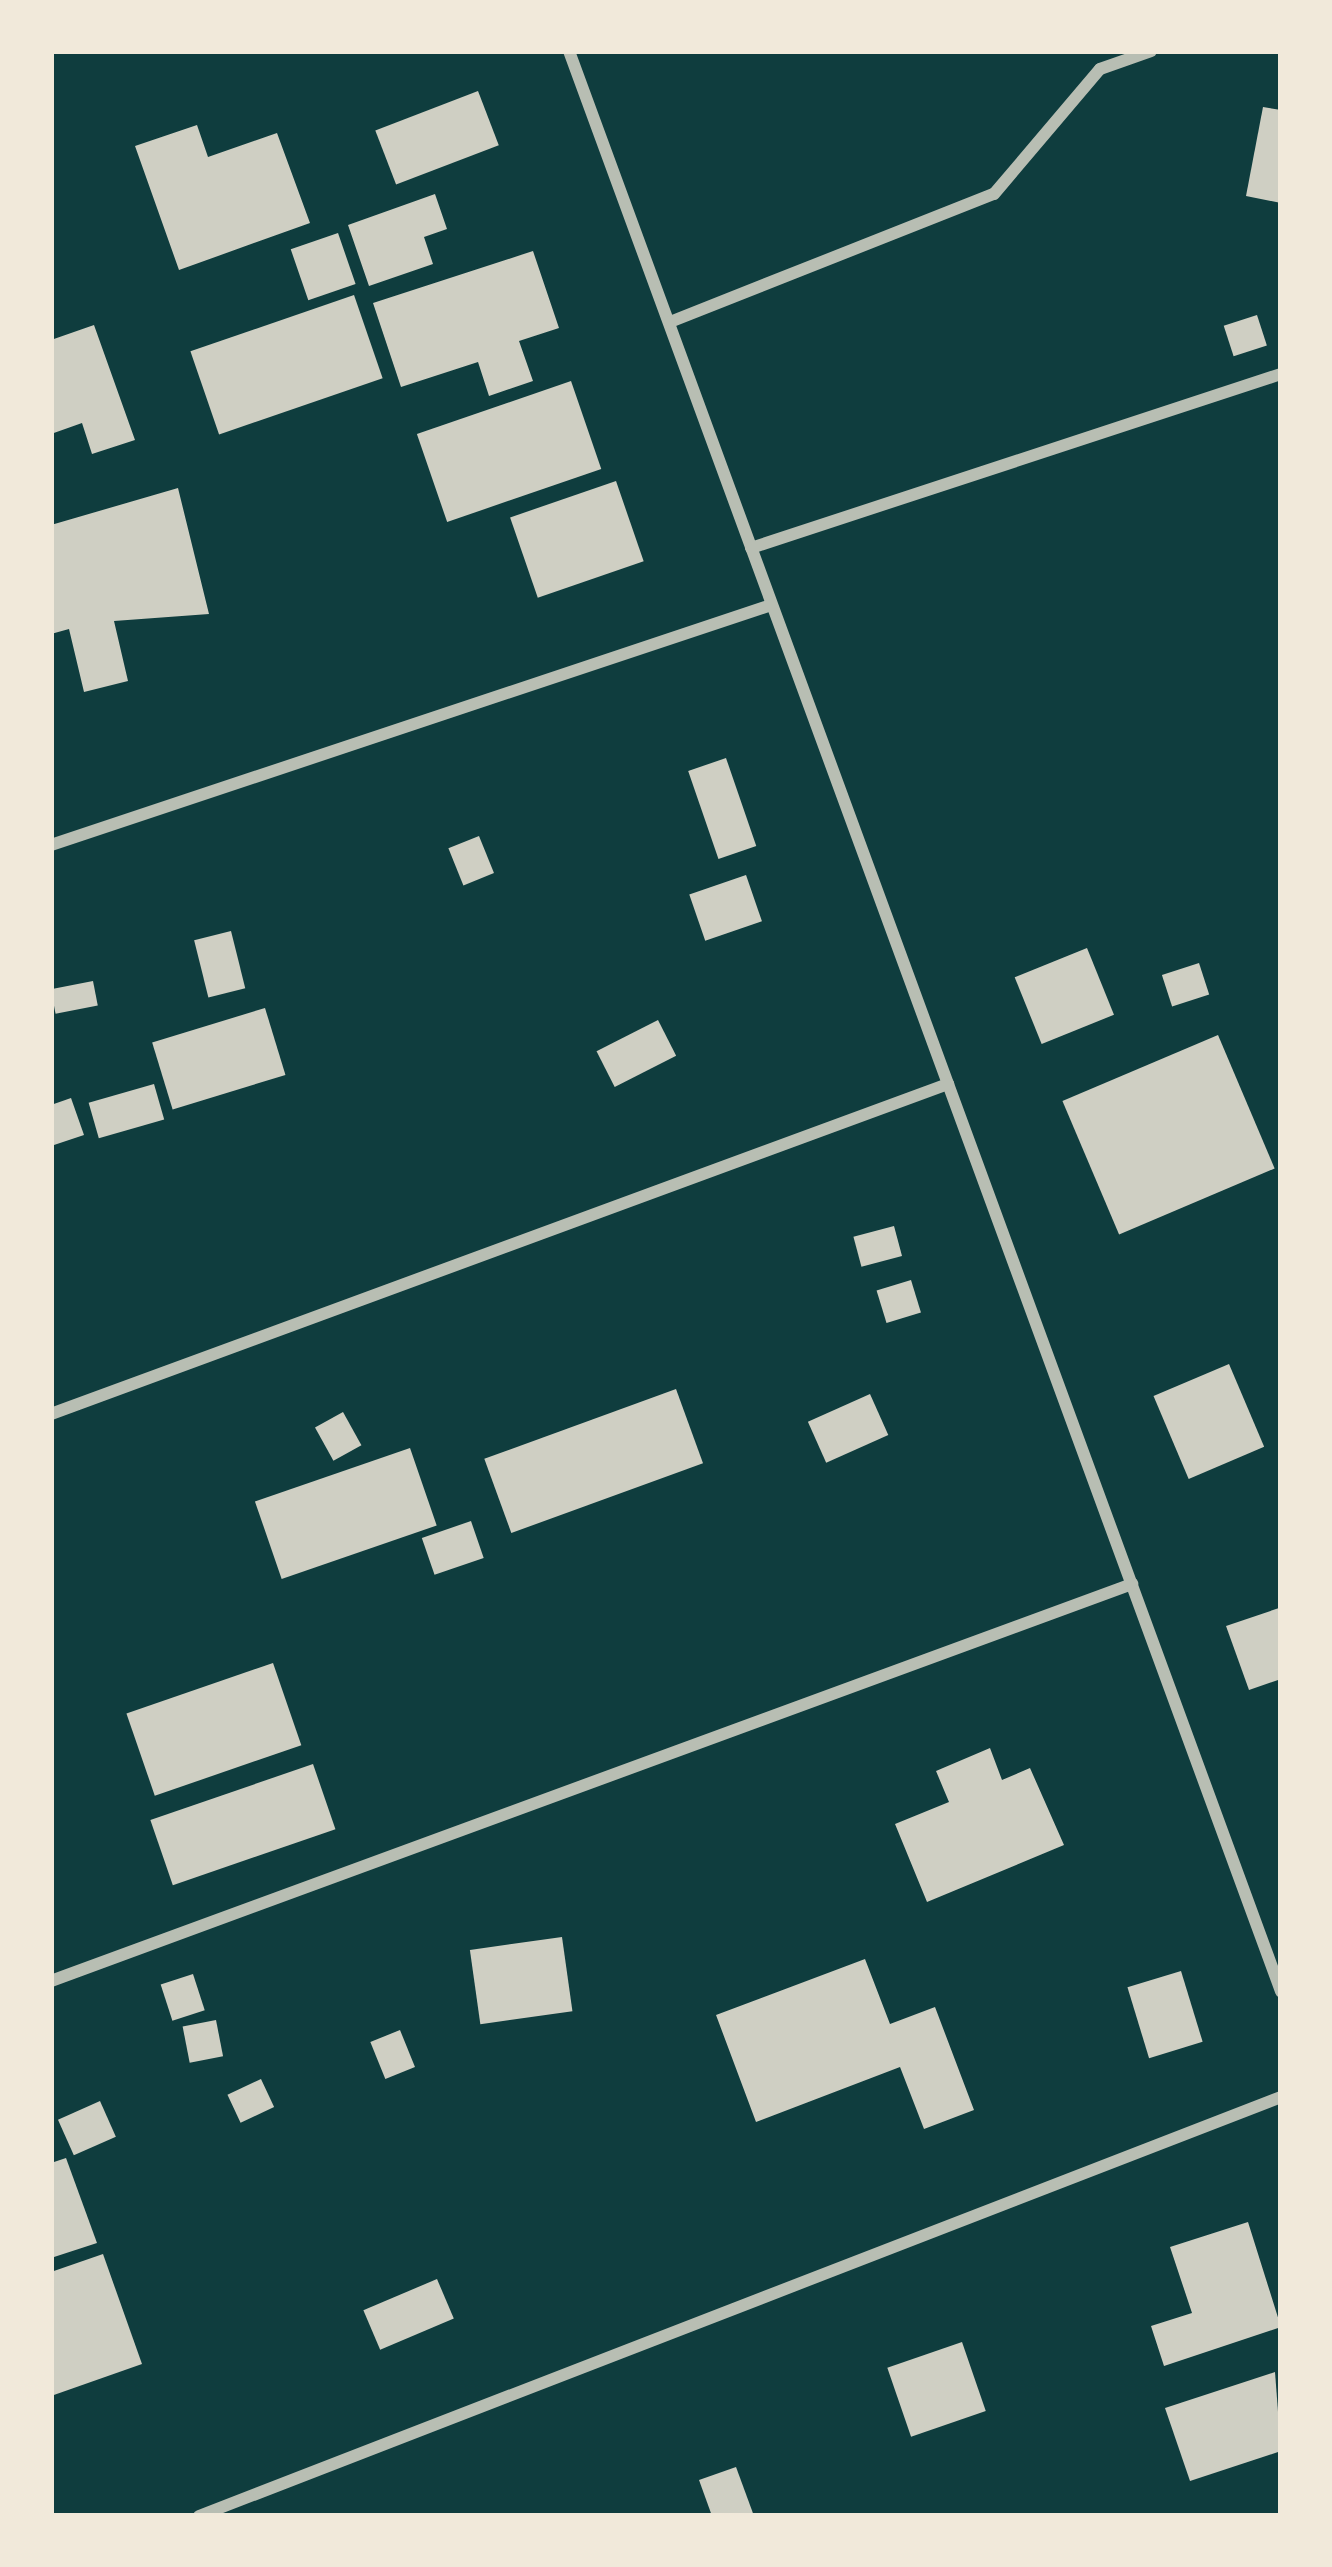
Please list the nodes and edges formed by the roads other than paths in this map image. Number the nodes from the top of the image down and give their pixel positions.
1 (569, 51) edge
2 (1151, 51) edge
3 (670, 322) junction
4 (1281, 374) edge
5 (751, 548) junction
6 (771, 604) junction
7 (51, 845) edge
8 (948, 1084) junction
9 (51, 1414) edge
10 (1132, 1584) junction
11 (51, 1981) edge
12 (1281, 1990) edge
13 (1281, 2097) edge
14 (200, 2516) edge

1 - 3 street
2 - 3 street
3 - 5 street
4 - 5 street
5 - 6 street
6 - 7 street
6 - 8 street
8 - 9 street
8 - 10 street
10 - 11 street
10 - 12 street
13 - 14 street

